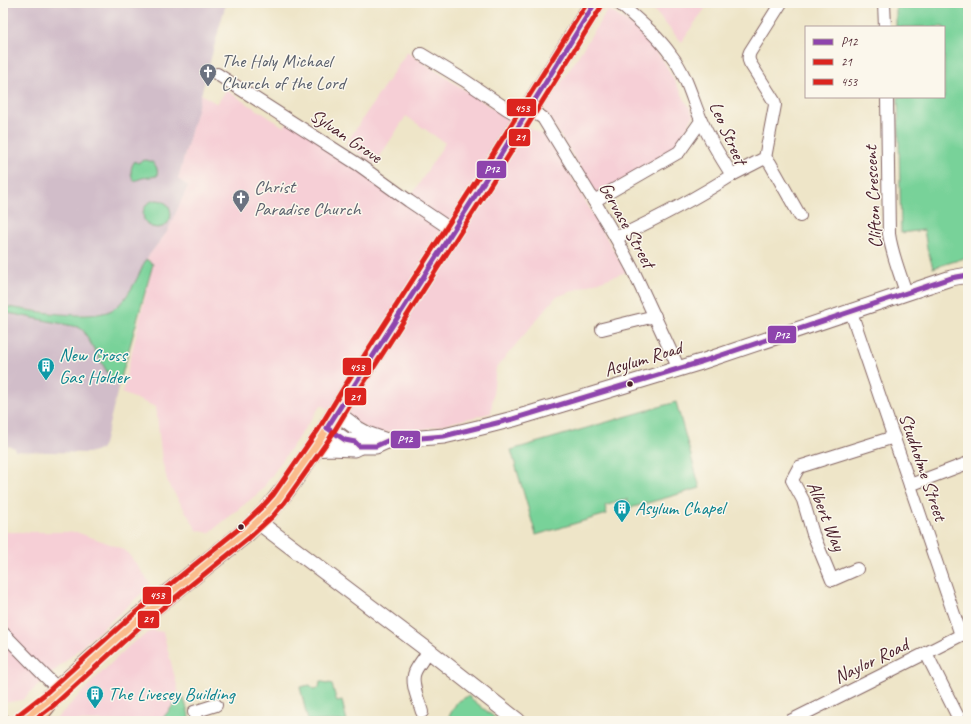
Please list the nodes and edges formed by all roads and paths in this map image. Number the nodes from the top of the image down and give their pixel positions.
1 (595, 3) edge
2 (619, 3) edge
3 (781, 3) edge
4 (884, 3) edge
5 (885, 26) edge
6 (421, 54) dead end
7 (217, 74) dead end
8 (887, 98) edge
9 (526, 113) junction
10 (701, 121) junction
11 (766, 158) junction
12 (732, 175) junction
13 (594, 201) junction
14 (800, 216) dead end
15 (452, 230) junction
16 (616, 238) junction
17 (968, 275) edge
18 (906, 293) junction
19 (851, 312) junction
20 (655, 316) junction
21 (602, 329) dead end
22 (679, 369) junction
23 (332, 420) junction
24 (894, 437) junction
25 (387, 441) junction
26 (359, 446) junction
27 (314, 449) junction
28 (968, 463) edge
29 (910, 485) junction
30 (257, 521) junction
31 (857, 569) dead end
32 (3, 633) edge
33 (964, 633) edge
34 (429, 651) junction
35 (926, 653) junction
36 (54, 694) junction
37 (216, 705) dead end
38 (422, 712) dead end
39 (22, 721) edge
40 (33, 721) edge
41 (197, 721) edge
42 (518, 721) edge
43 (790, 721) edge
44 (960, 721) edge

1 - 9 highway
2 - 10 street, Leo Street
3 - 11 street
4 - 5 street
6 - 9 street, Gervase Street
7 - 15 street, Sylvan Grove
8 - 18 street, Clifton Crescent
9 - 13 street, Gervase Street
9 - 15 highway
10 - 12 street, Leo Street
10 - 13 street
11 - 12 street
11 - 14 street
12 - 16 street, Leo Street
13 - 16 street, Gervase Street
15 - 23 highway
16 - 20 street, Gervase Street
17 - 18 street, Asylum Road
18 - 19 street, Asylum Road
19 - 22 street, Asylum Road
19 - 24 street, Studholme Street
20 - 21 street
20 - 22 street, Gervase Street
22 - 25 street, Asylum Road
23 - 25 street
23 - 26 street, Asylum Road
23 - 27 highway
24 - 29 street, Studholme Street
24 - 31 street, Albert Way
25 - 26 street, Asylum Road
26 - 27 street
27 - 30 highway
28 - 29 street
29 - 33 street, Studholme Street
30 - 34 street
30 - 36 highway
32 - 36 street
33 - 35 street, Naylor Road
34 - 38 street
34 - 42 street
35 - 43 street, Naylor Road
35 - 44 street
36 - 39 highway
36 - 40 highway
37 - 41 street

